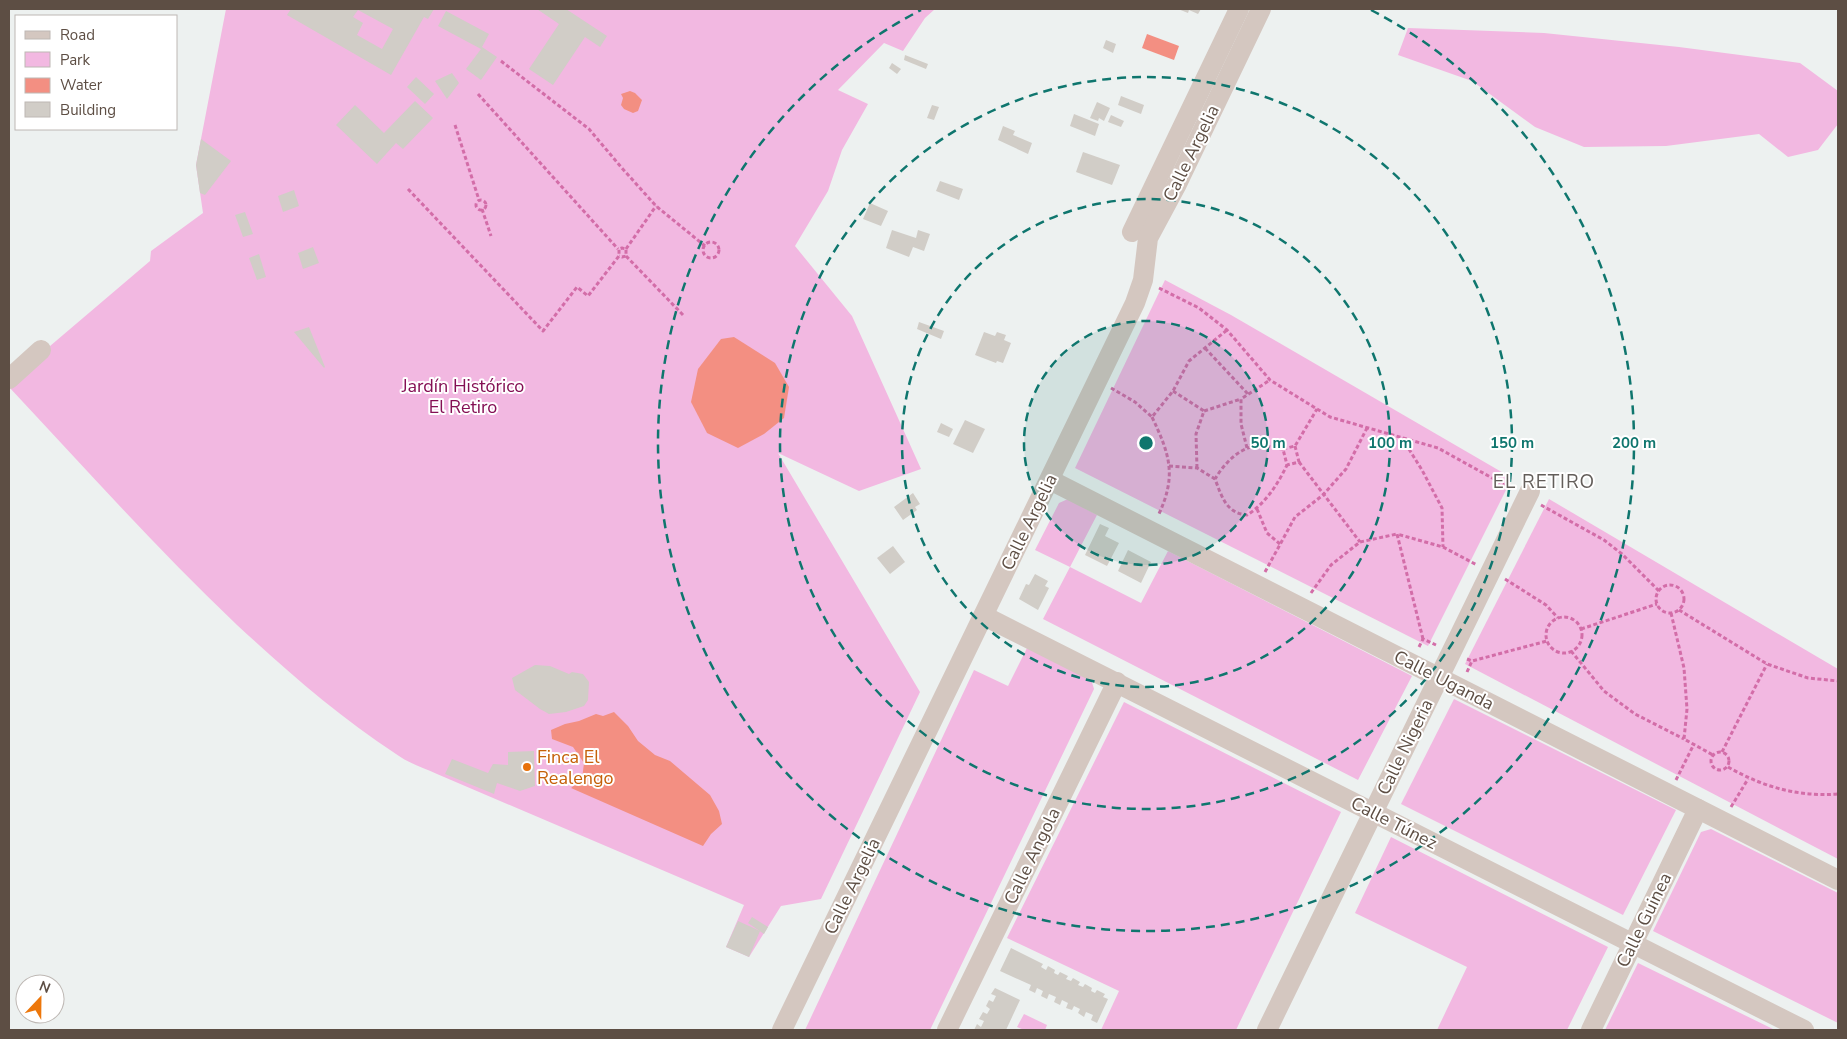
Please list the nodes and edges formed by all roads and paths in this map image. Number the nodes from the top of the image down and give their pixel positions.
1 (1239, 9) edge
2 (1262, 9) edge
3 (501, 61) dead end
4 (478, 94) dead end
5 (455, 125) dead end
6 (408, 189) dead end
7 (479, 200) junction
8 (656, 206) junction
9 (482, 209) junction
10 (1132, 232) dead end
11 (491, 236) dead end
12 (704, 246) junction
13 (618, 249) junction
14 (626, 249) junction
15 (619, 256) junction
16 (626, 256) junction
17 (1143, 280) junction
18 (684, 316) dead end
19 (1227, 330) junction
20 (1206, 348) junction
21 (41, 350) dead end
22 (9, 379) edge
23 (1270, 380) junction
24 (1097, 381) junction
25 (1173, 391) junction
26 (1248, 394) junction
27 (1241, 399) junction
28 (1317, 409) junction
29 (1204, 411) junction
30 (1152, 417) junction
31 (1367, 428) junction
32 (1402, 437) junction
33 (1295, 446) junction
34 (1247, 448) junction
35 (1282, 449) junction
36 (1299, 462) junction
37 (1287, 465) junction
38 (1169, 466) junction
39 (1197, 468) junction
40 (1215, 479) junction
41 (1050, 480) junction
42 (1528, 494) junction
43 (1323, 495) junction
44 (1257, 509) junction
45 (1151, 531) junction
46 (1397, 534) junction
47 (1360, 542) junction
48 (1280, 544) junction
49 (1443, 547) junction
50 (1490, 572) junction
51 (1258, 586) junction
52 (1659, 591) junction
53 (1657, 604) junction
54 (1304, 609) junction
55 (1679, 610) junction
56 (1671, 613) junction
57 (984, 616) junction
58 (1558, 618) junction
59 (1581, 629) junction
60 (1423, 639) dead end
61 (1547, 641) junction
62 (1571, 652) junction
63 (1472, 661) dead end
64 (1767, 664) junction
65 (1439, 678) junction
66 (1838, 681) edge
67 (1116, 682) junction
68 (1684, 739) junction
69 (1694, 744) junction
70 (1722, 752) junction
71 (1713, 755) junction
72 (1728, 767) junction
73 (1748, 778) junction
74 (1669, 794) junction
75 (1838, 794) edge
76 (1698, 809) junction
77 (1374, 812) junction
78 (1717, 819) junction
79 (1838, 880) edge
80 (1633, 943) junction
81 (782, 1030) edge
82 (947, 1030) edge
83 (1267, 1030) edge
84 (1591, 1030) edge
85 (1804, 1030) edge

1 - 10 street
2 - 17 street, Calle Argelia
3 - 8 path
4 - 13 path
5 - 7 path
6 - 15 path
7 - 9 path
7 - 9 path
8 - 12 path
8 - 14 path
9 - 11 path
12 - 12 path
13 - 14 path
13 - 15 path
14 - 16 path
15 - 16 path
16 - 18 path
17 - 19 path
17 - 24 street, Calle Argelia
19 - 20 path
19 - 23 path
20 - 25 path
20 - 26 path
21 - 22 street
23 - 26 path
23 - 28 path
24 - 30 path
24 - 41 street, Calle Argelia
25 - 29 path
25 - 30 path
26 - 27 path
27 - 29 path
27 - 34 path
28 - 31 path
28 - 33 path
29 - 39 path
30 - 38 path
31 - 32 path
31 - 43 path
32 - 42 path
32 - 49 path
33 - 35 path
33 - 36 path
34 - 35 path
34 - 40 path
35 - 37 path
36 - 37 path
36 - 43 path
37 - 44 path
38 - 39 path
38 - 45 path
39 - 40 path
40 - 44 path
41 - 45 street, Calle Uganda
41 - 57 street, Calle Argelia
42 - 50 street, Calle Nigeria
42 - 52 path
43 - 47 path
43 - 48 path
44 - 48 path
45 - 51 street, Calle Uganda
46 - 47 path
46 - 49 path
46 - 60 path
47 - 54 path
48 - 51 path
49 - 50 path
50 - 58 path
50 - 65 street, Calle Nigeria
51 - 54 street, Calle Uganda
52 - 53 path
52 - 55 path
53 - 56 path
53 - 59 path
54 - 65 street, Calle Uganda
55 - 56 path
55 - 64 path
56 - 68 path
57 - 67 street, Calle Túnez
57 - 81 street, Calle Argelia
58 - 59 path
58 - 61 path
59 - 62 path
61 - 62 path
61 - 63 path
62 - 68 path
64 - 66 path
64 - 70 path
65 - 74 street, Calle Uganda
65 - 77 street, Calle Nigeria
67 - 77 street, Calle Túnez
67 - 82 street, Calle Angola
68 - 69 path
69 - 71 path
69 - 74 path
70 - 71 path
70 - 72 path
71 - 72 path
72 - 73 path
73 - 75 path
73 - 78 path
74 - 76 street, Calle Uganda
76 - 78 street, Calle Uganda
76 - 80 street, Calle Guinea
77 - 80 street, Calle Túnez
77 - 83 street, Calle Nigeria
78 - 79 street, Calle Uganda
80 - 84 street, Calle Guinea
80 - 85 street, Calle Túnez

